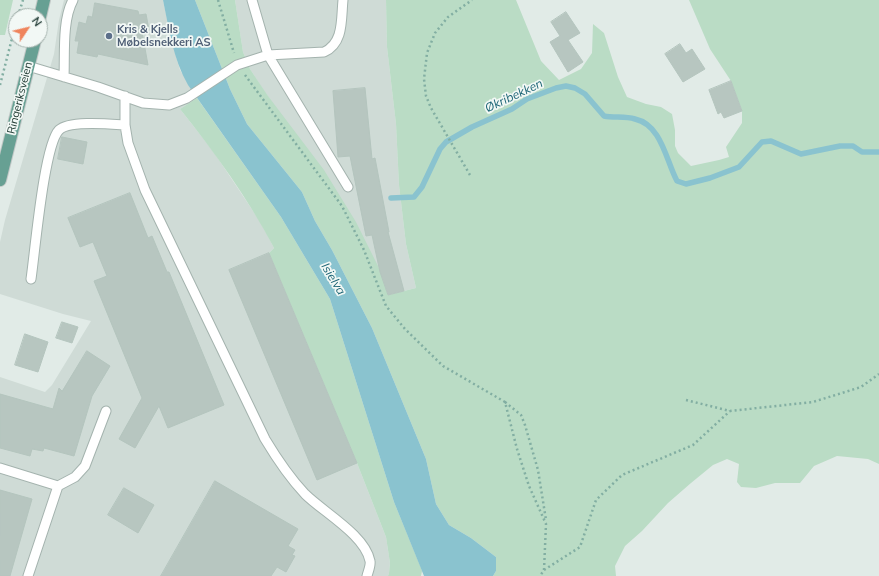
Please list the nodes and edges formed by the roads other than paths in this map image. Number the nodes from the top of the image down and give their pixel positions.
1 (73, 0) edge
2 (252, 0) edge
3 (343, 0) edge
4 (33, 48) edge
5 (268, 55) junction
6 (28, 66) junction
7 (64, 77) junction
8 (125, 96) junction
9 (125, 125) junction
10 (0, 180) edge
11 (348, 187) dead end
12 (31, 278) dead end
13 (106, 411) dead end
14 (0, 468) edge
15 (58, 486) junction
16 (28, 576) edge
17 (367, 576) edge

1 - 7 lane
2 - 5 lane
3 - 5 lane
4 - 6 main road, Ringeriksveien
5 - 8 lane
5 - 11 lane
6 - 7 lane
6 - 10 main road, Ringeriksveien
7 - 8 lane
8 - 9 lane
9 - 12 lane
9 - 17 lane
13 - 15 lane
14 - 15 lane
15 - 16 lane

